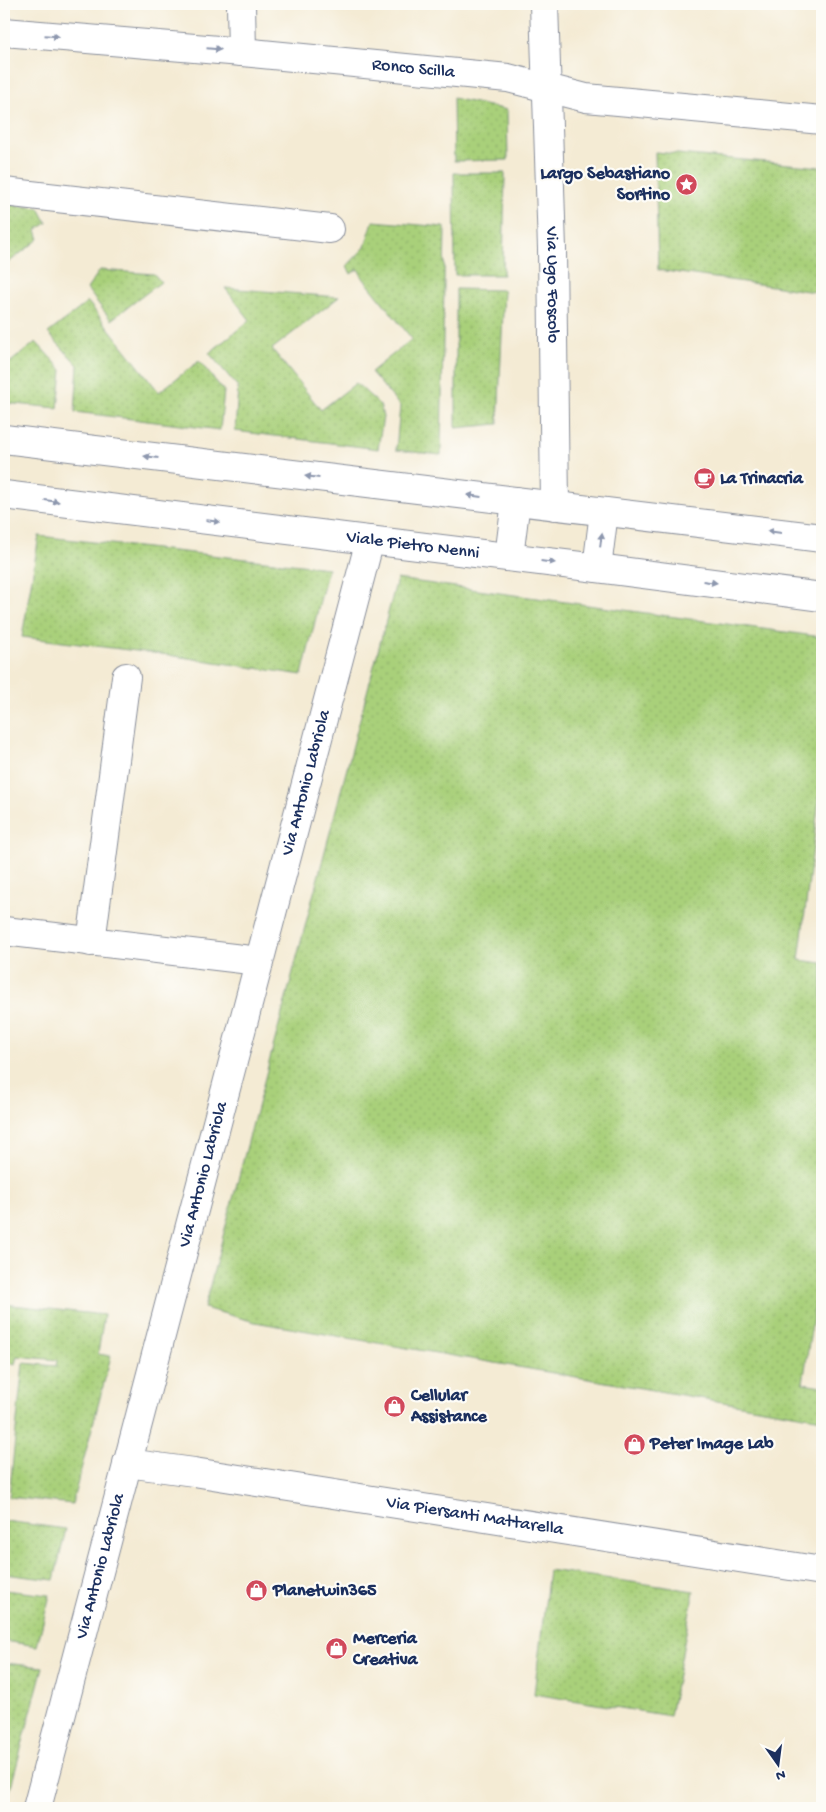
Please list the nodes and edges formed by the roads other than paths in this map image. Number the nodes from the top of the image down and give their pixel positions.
1 (241, 4) edge
2 (544, 4) edge
3 (4, 32) edge
4 (242, 52) junction
5 (547, 88) junction
6 (822, 120) edge
7 (4, 192) edge
8 (330, 229) dead end
9 (4, 439) edge
10 (4, 496) edge
11 (516, 501) junction
12 (555, 506) junction
13 (604, 512) junction
14 (822, 538) edge
15 (370, 540) junction
16 (509, 557) junction
17 (597, 568) junction
18 (822, 597) edge
19 (126, 677) dead end
20 (4, 931) edge
21 (91, 942) junction
22 (259, 961) junction
23 (127, 1463) junction
24 (822, 1571) edge
25 (37, 1808) edge

1 - 4 street
2 - 5 street, Via Ugo Foscolo
3 -> 4 street, Ronco Scilla
4 - 5 street, Ronco Scilla
5 - 6 street, Ronco Scilla
5 - 12 street, Via Ugo Foscolo
7 - 8 street
11 -> 9 street
10 -> 15 street, Viale Pietro Nenni
11 - 12 street
11 - 16 street
12 - 13 street
14 -> 13 street
17 -> 13 street
15 - 16 street, Viale Pietro Nenni
15 - 22 street, Via Antonio Labriola
16 -> 17 street, Viale Pietro Nenni
17 -> 18 street, Viale Pietro Nenni
19 - 21 street
20 - 21 street
21 - 22 street
22 - 23 street, Via Antonio Labriola
23 - 24 street, Via Piersanti Mattarella
23 - 25 street, Via Antonio Labriola

